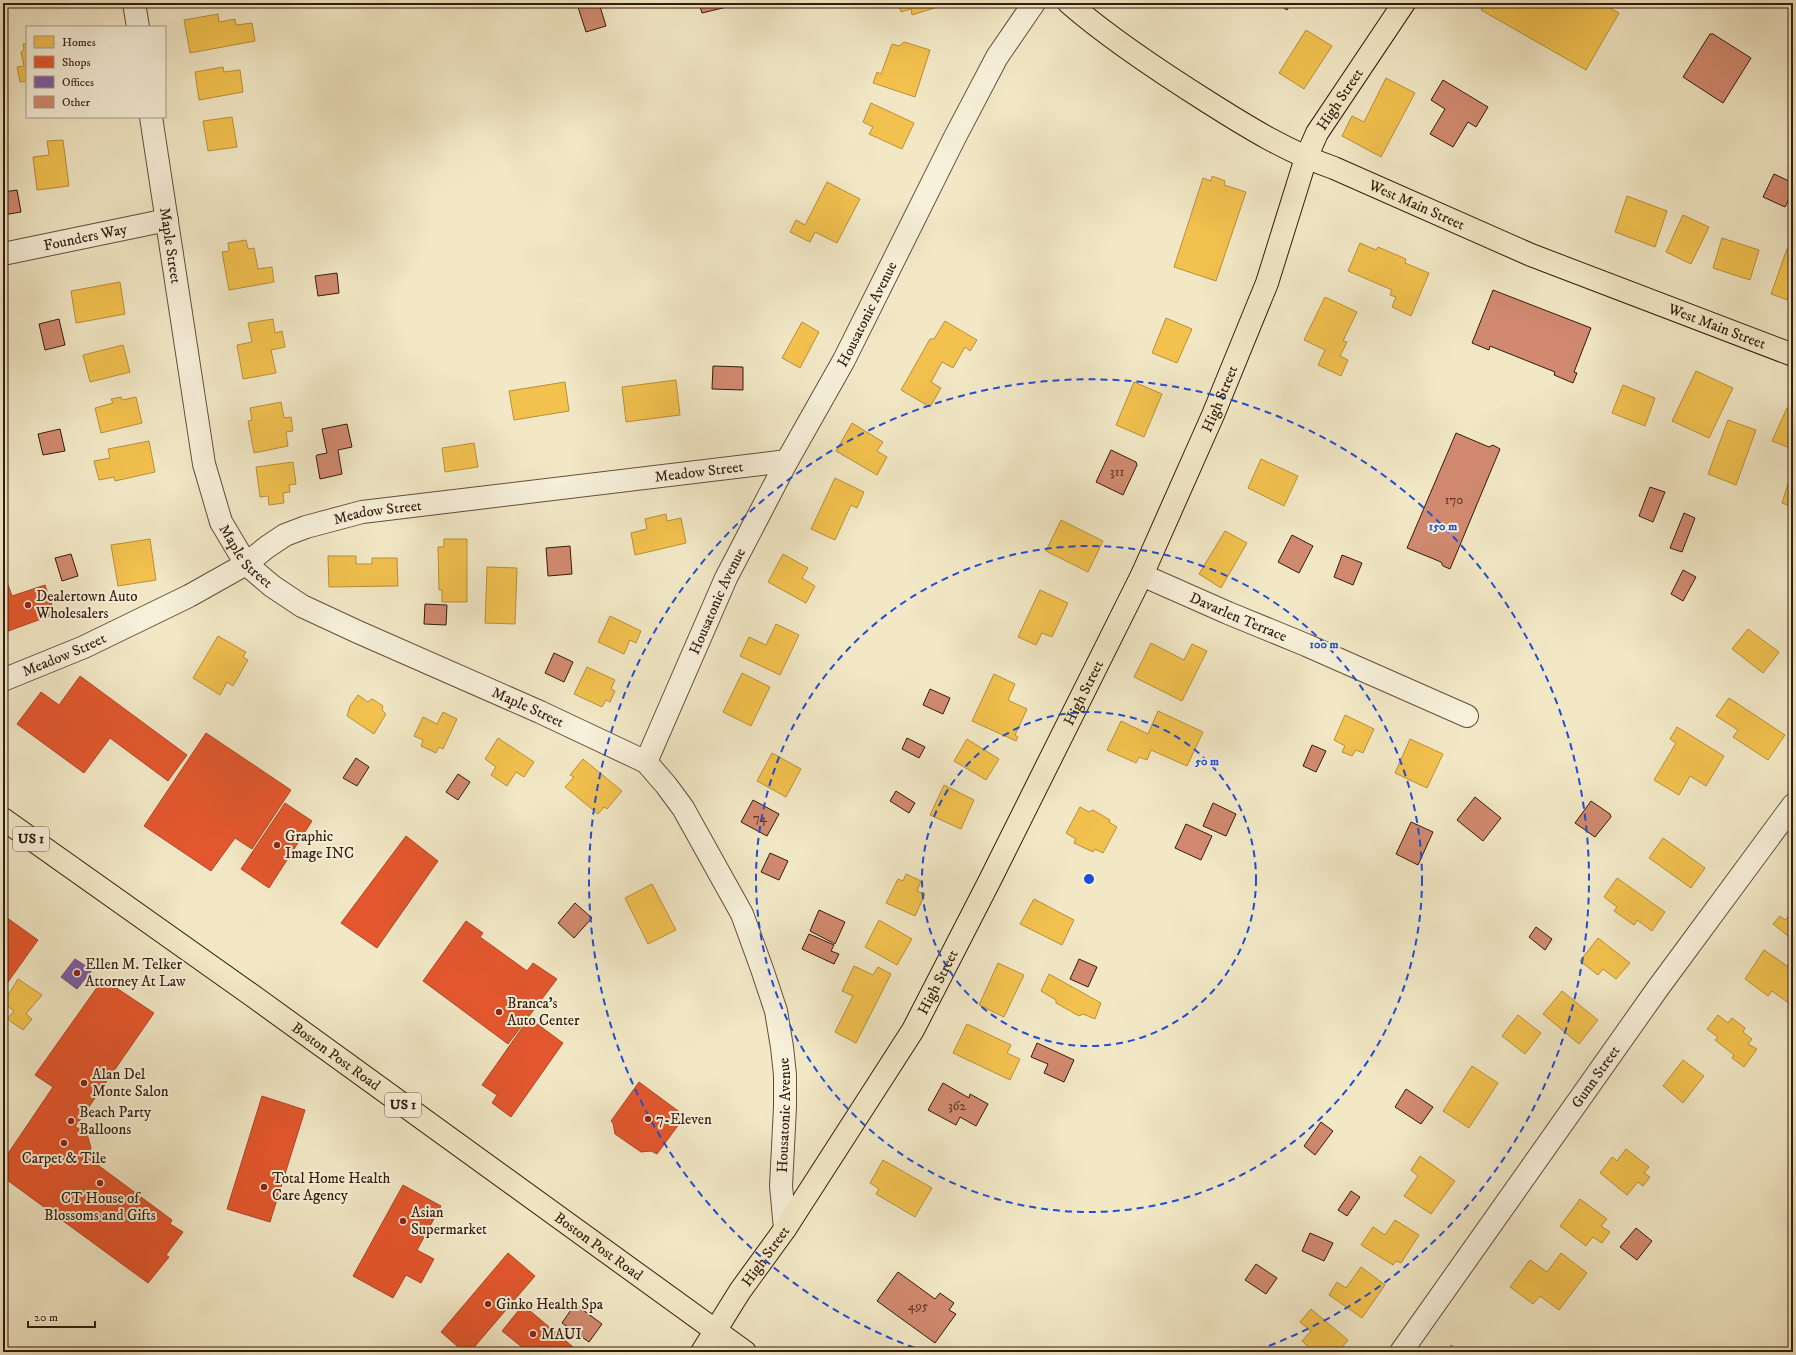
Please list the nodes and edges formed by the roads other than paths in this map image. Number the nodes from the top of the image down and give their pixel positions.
1 (134, 3) edge
2 (1034, 3) edge
3 (1069, 3) edge
4 (1404, 3) edge
5 (138, 26) edge
6 (151, 118) edge
7 (1306, 158) junction
8 (167, 220) junction
9 (3, 254) edge
10 (1793, 355) edge
11 (788, 460) junction
12 (246, 564) junction
13 (1142, 575) junction
14 (3, 680) edge
15 (1467, 716) dead end
16 (646, 762) junction
17 (1793, 805) edge
18 (3, 819) edge
19 (785, 1229) junction
20 (716, 1331) junction
21 (702, 1352) edge
22 (745, 1352) edge
23 (1401, 1352) edge

1 - 5 street
2 - 11 street, Housatonic Avenue
3 - 7 main road, West Main Street
4 - 7 main road, High Street
6 - 8 street, Maple Street
7 - 10 main road, West Main Street
7 - 13 main road, High Street
8 - 9 street, Founders Way
8 - 12 street, Maple Street
11 - 12 street, Meadow Street
11 - 16 street, Housatonic Avenue
12 - 14 street, Meadow Street
12 - 16 street, Maple Street
13 - 15 street, Davarlen Terrace
13 - 19 main road, High Street
16 - 19 street, Housatonic Avenue
17 - 23 street, Gunn Street
18 - 20 main road, Boston Post Road / US 1
19 - 20 main road, High Street
20 - 21 main road, High Street
20 - 22 main road, Boston Post Road / US 1

